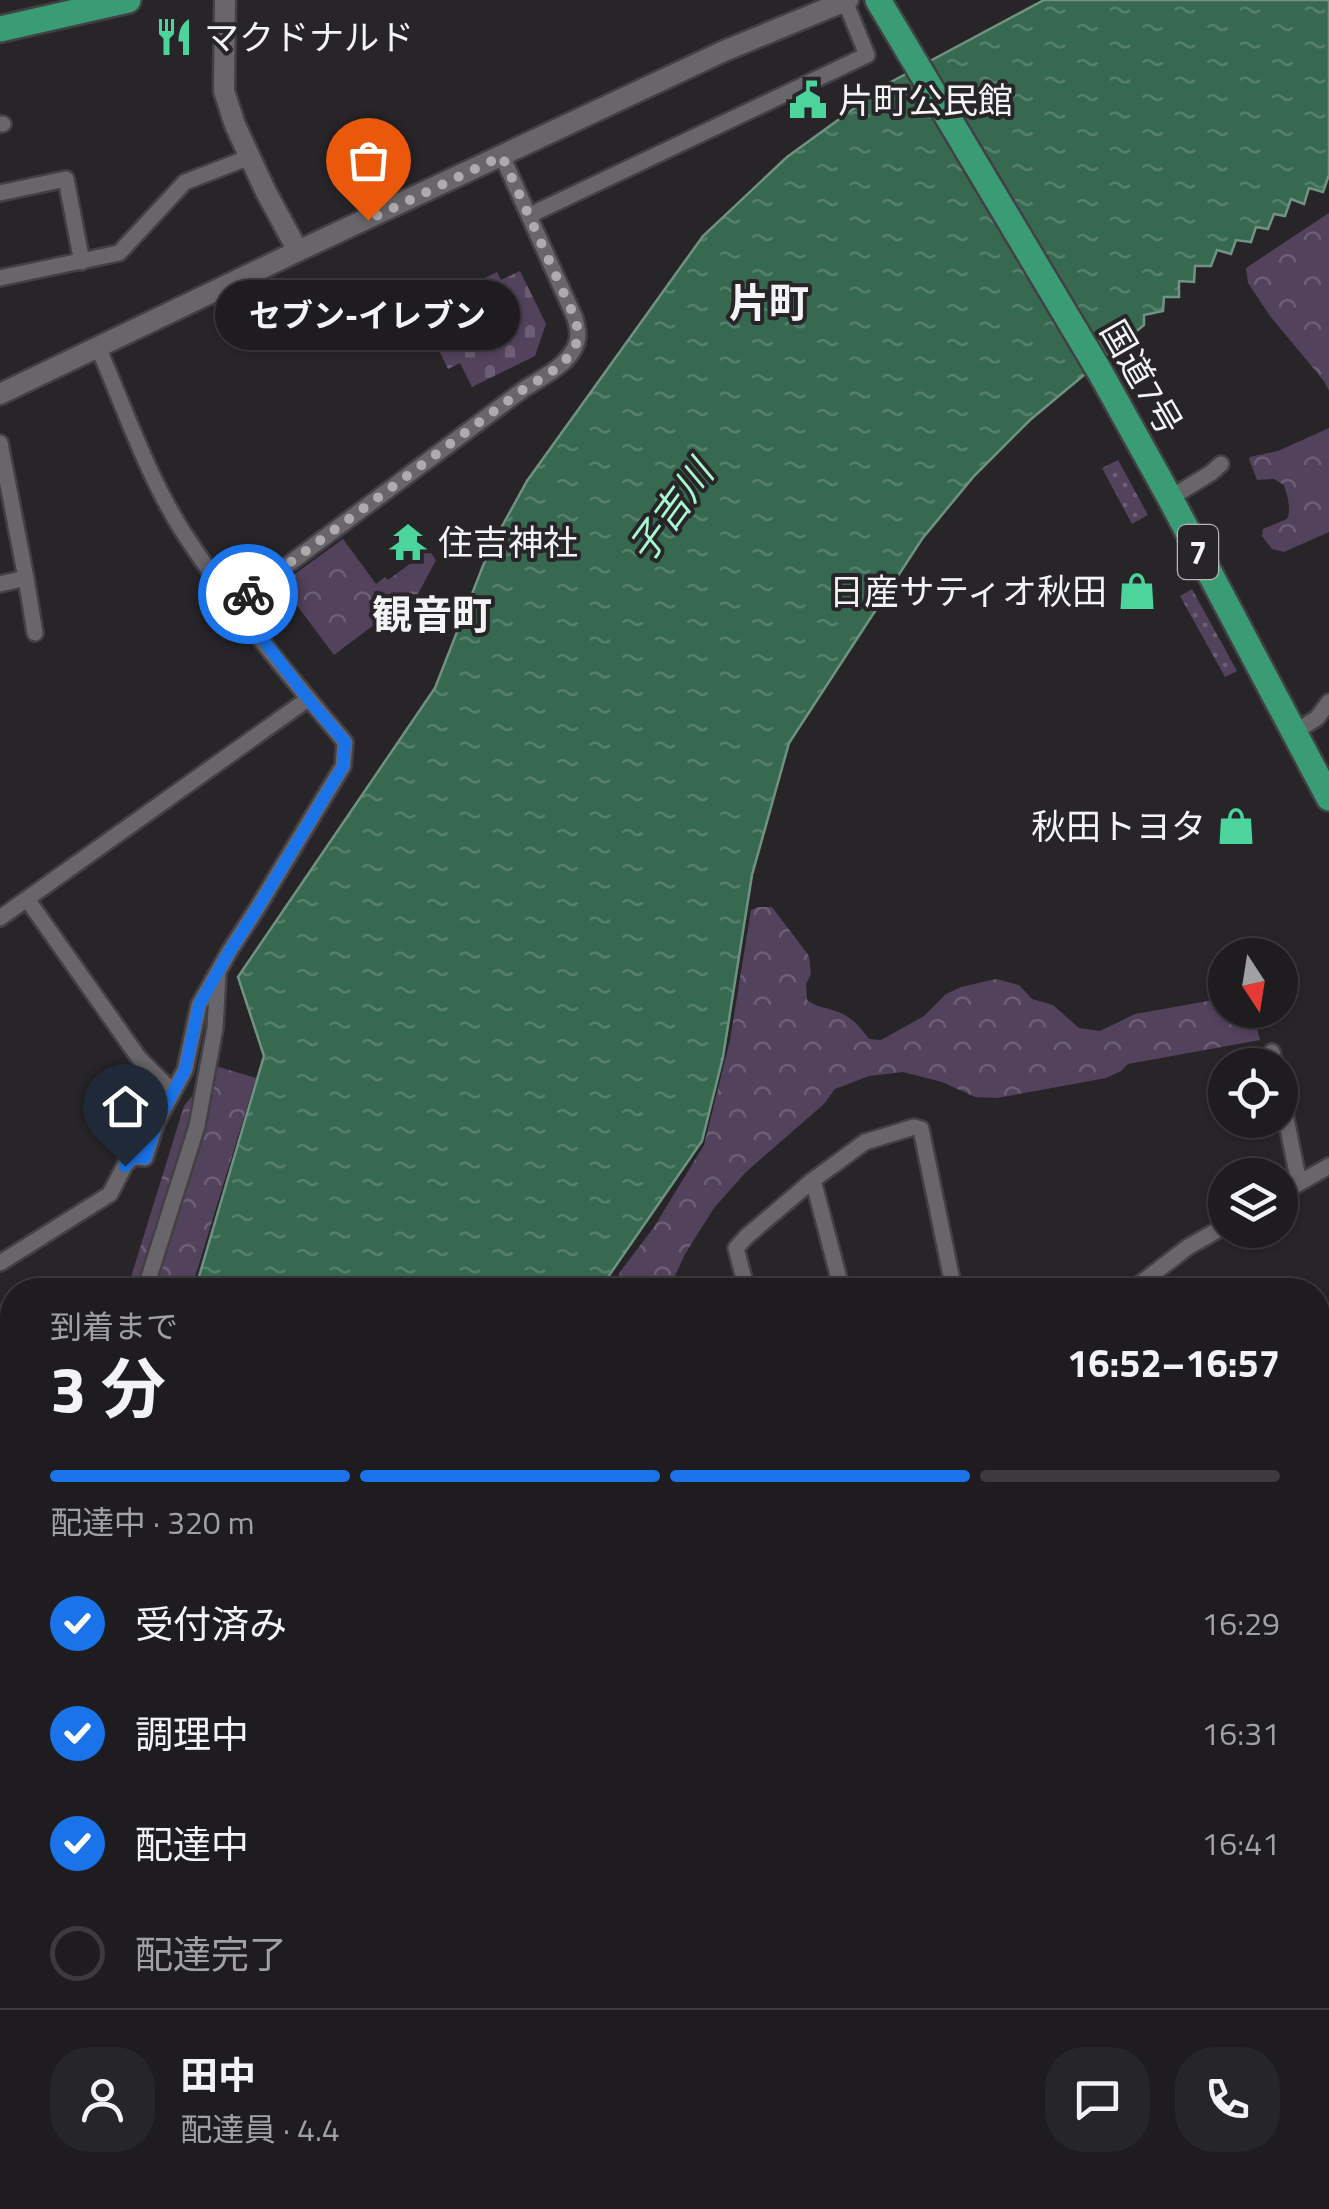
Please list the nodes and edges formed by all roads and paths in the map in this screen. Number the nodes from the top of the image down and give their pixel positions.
1 (128, 0) edge
2 (225, 0) edge
3 (847, 1) edge
4 (879, 2) edge
5 (0, 29) edge
6 (502, 156) junction
7 (250, 157) junction
8 (0, 193) edge
9 (530, 215) junction
10 (298, 251) junction
11 (82, 262) junction
12 (0, 278) edge
13 (98, 347) junction
14 (0, 394) edge
15 (0, 443) edge
16 (1222, 464) dead end
17 (1170, 498) junction
18 (26, 578) junction
19 (0, 584) edge
20 (236, 604) junction
21 (35, 634) dead end
22 (308, 699) junction
23 (1329, 702) edge
24 (1295, 732) junction
25 (1329, 798) edge
26 (27, 899) junction
27 (0, 918) edge
28 (219, 970) junction
29 (173, 1092) junction
30 (1290, 1138) edge
31 (1329, 1166) edge
32 (813, 1180) junction
33 (1300, 1184) joint
34 (1208, 1235) edge
35 (0, 1263) edge
36 (148, 1278) edge
37 (744, 1278) edge
38 (839, 1278) edge
39 (952, 1278) edge
40 (1147, 1278) edge

1 - 5 highway
2 - 7 street
3 - 6 street
3 - 9 street
4 - 17 highway, 国道7号 / 7
6 - 9 street
6 - 10 street
7 - 10 street
7 - 11 street
8 - 11 street
9 - 20 street
10 - 13 street
11 - 12 street
13 - 14 street
13 - 20 street
15 - 18 street
16 - 17 street
17 - 24 highway, 国道7号 / 7
18 - 19 street
18 - 21 street
20 - 22 street
22 - 26 street
22 - 28 street
23 - 24 street
24 - 25 highway, 国道7号 / 7
26 - 27 street
26 - 29 street
28 - 29 street
28 - 36 street
29 - 35 street
30 - 33 street
31 - 33 street
32 - 37 street
32 - 38 street
32 - 39 street
34 - 40 street

